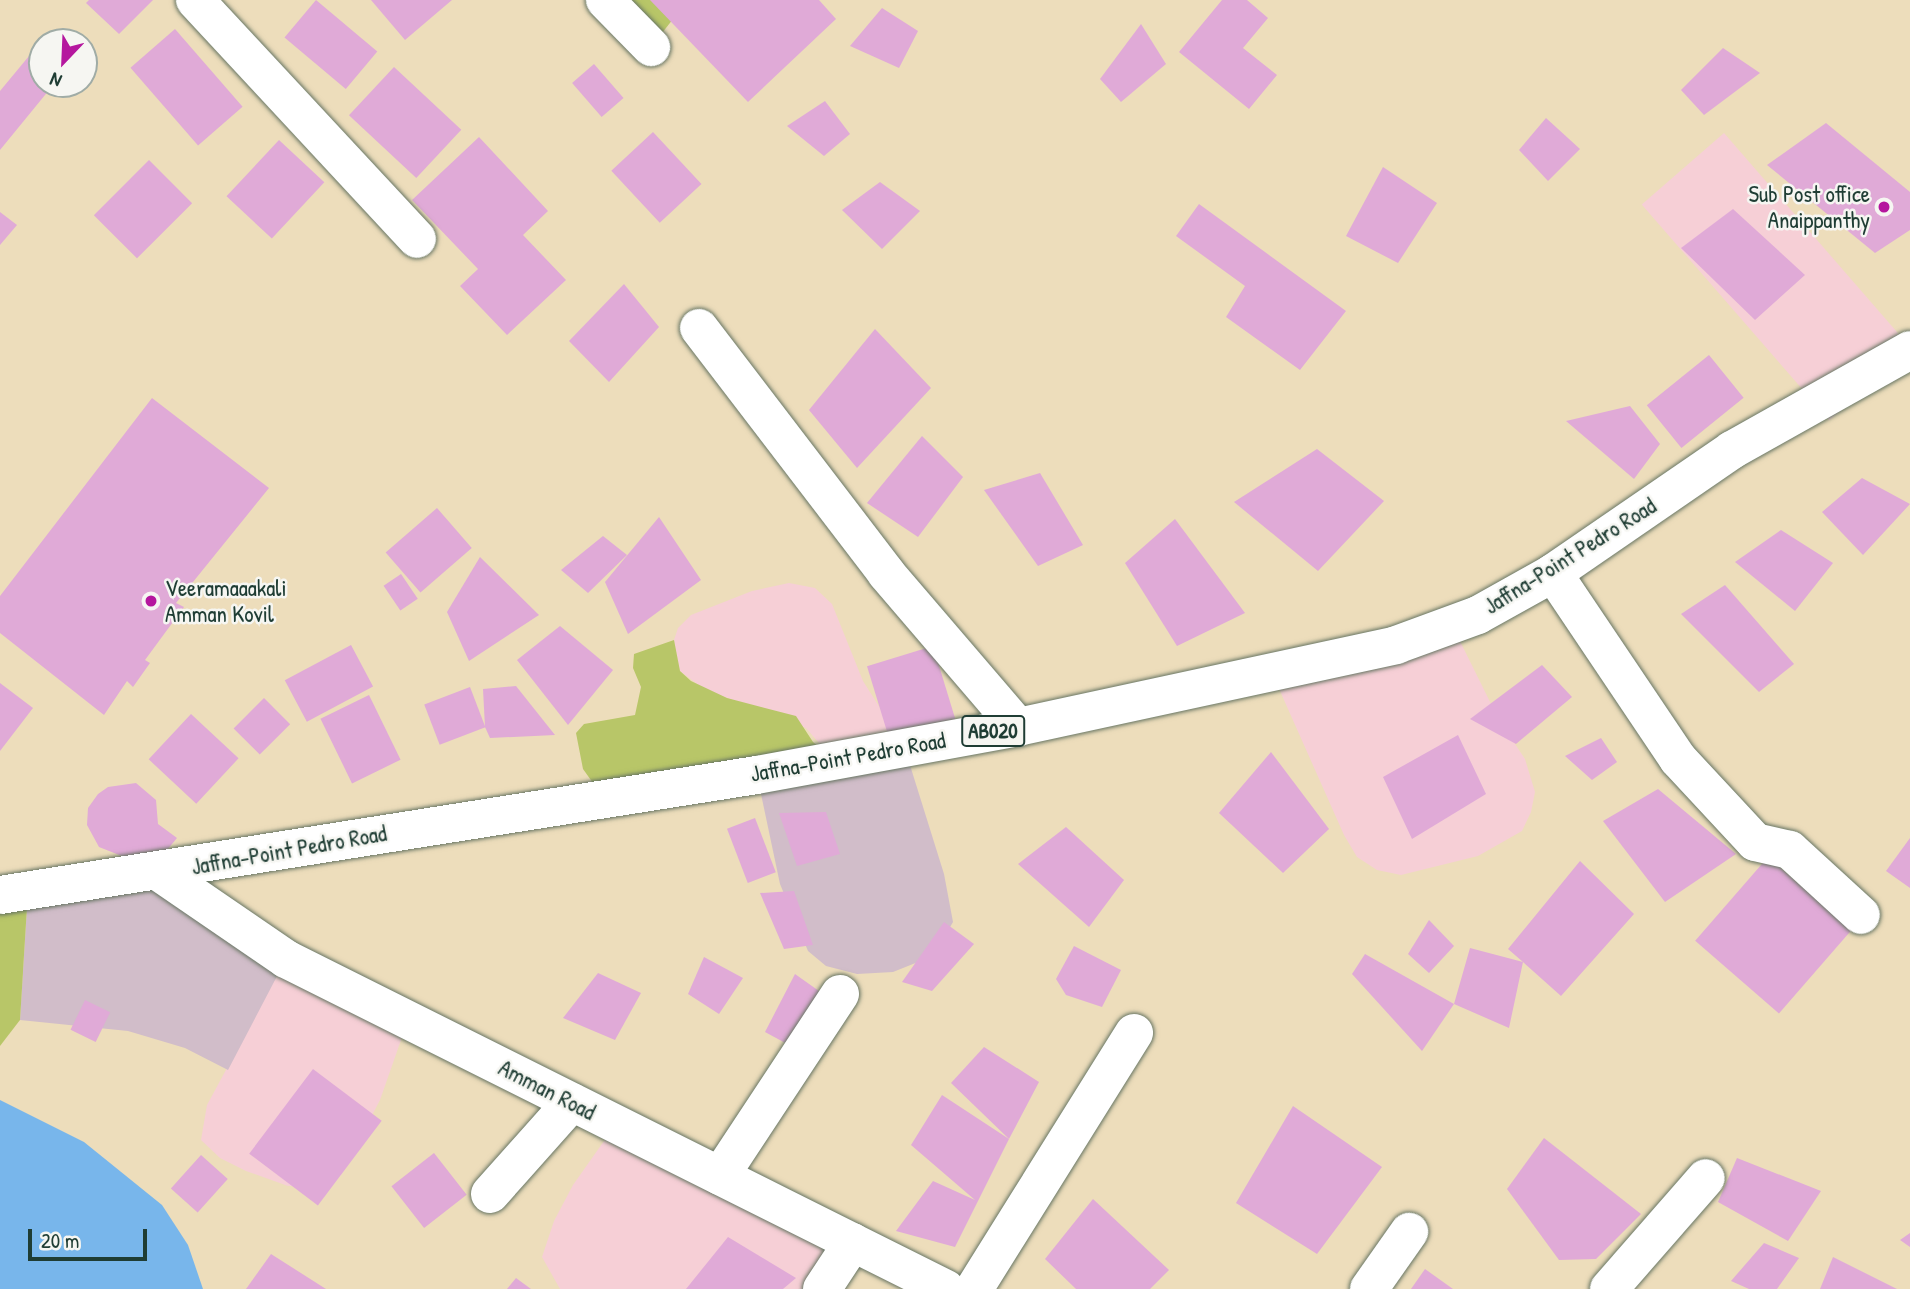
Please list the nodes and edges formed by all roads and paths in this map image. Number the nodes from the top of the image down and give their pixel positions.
1 (195, 0) edge
2 (605, 0) edge
3 (651, 47) dead end
4 (417, 239) dead end
5 (699, 328) dead end
6 (1910, 350) edge
7 (1553, 573) junction
8 (1018, 727) junction
9 (159, 872) junction
10 (0, 895) edge
11 (1861, 915) dead end
12 (840, 994) dead end
13 (1134, 1033) dead end
14 (572, 1102) junction
15 (720, 1176) junction
16 (1706, 1178) dead end
17 (490, 1194) dead end
18 (1409, 1232) dead end
19 (853, 1242) junction
20 (822, 1289) edge
21 (946, 1289) edge
22 (974, 1289) edge
23 (1370, 1289) edge
24 (1609, 1289) edge

1 - 4 street
2 - 3 street
5 - 8 street
6 - 7 street, Jaffna-Point Pedro Road / AB020
7 - 8 street, Jaffna-Point Pedro Road / AB020
7 - 11 street
8 - 9 street, Jaffna-Point Pedro Road / AB020
9 - 10 street, Jaffna-Point Pedro Road / AB020
9 - 14 street, Amman Road
12 - 15 street
13 - 22 street
14 - 15 street, Amman Road
14 - 17 street
15 - 19 street, Amman Road
16 - 24 street
18 - 23 street
19 - 20 street
19 - 21 street, Amman Road

